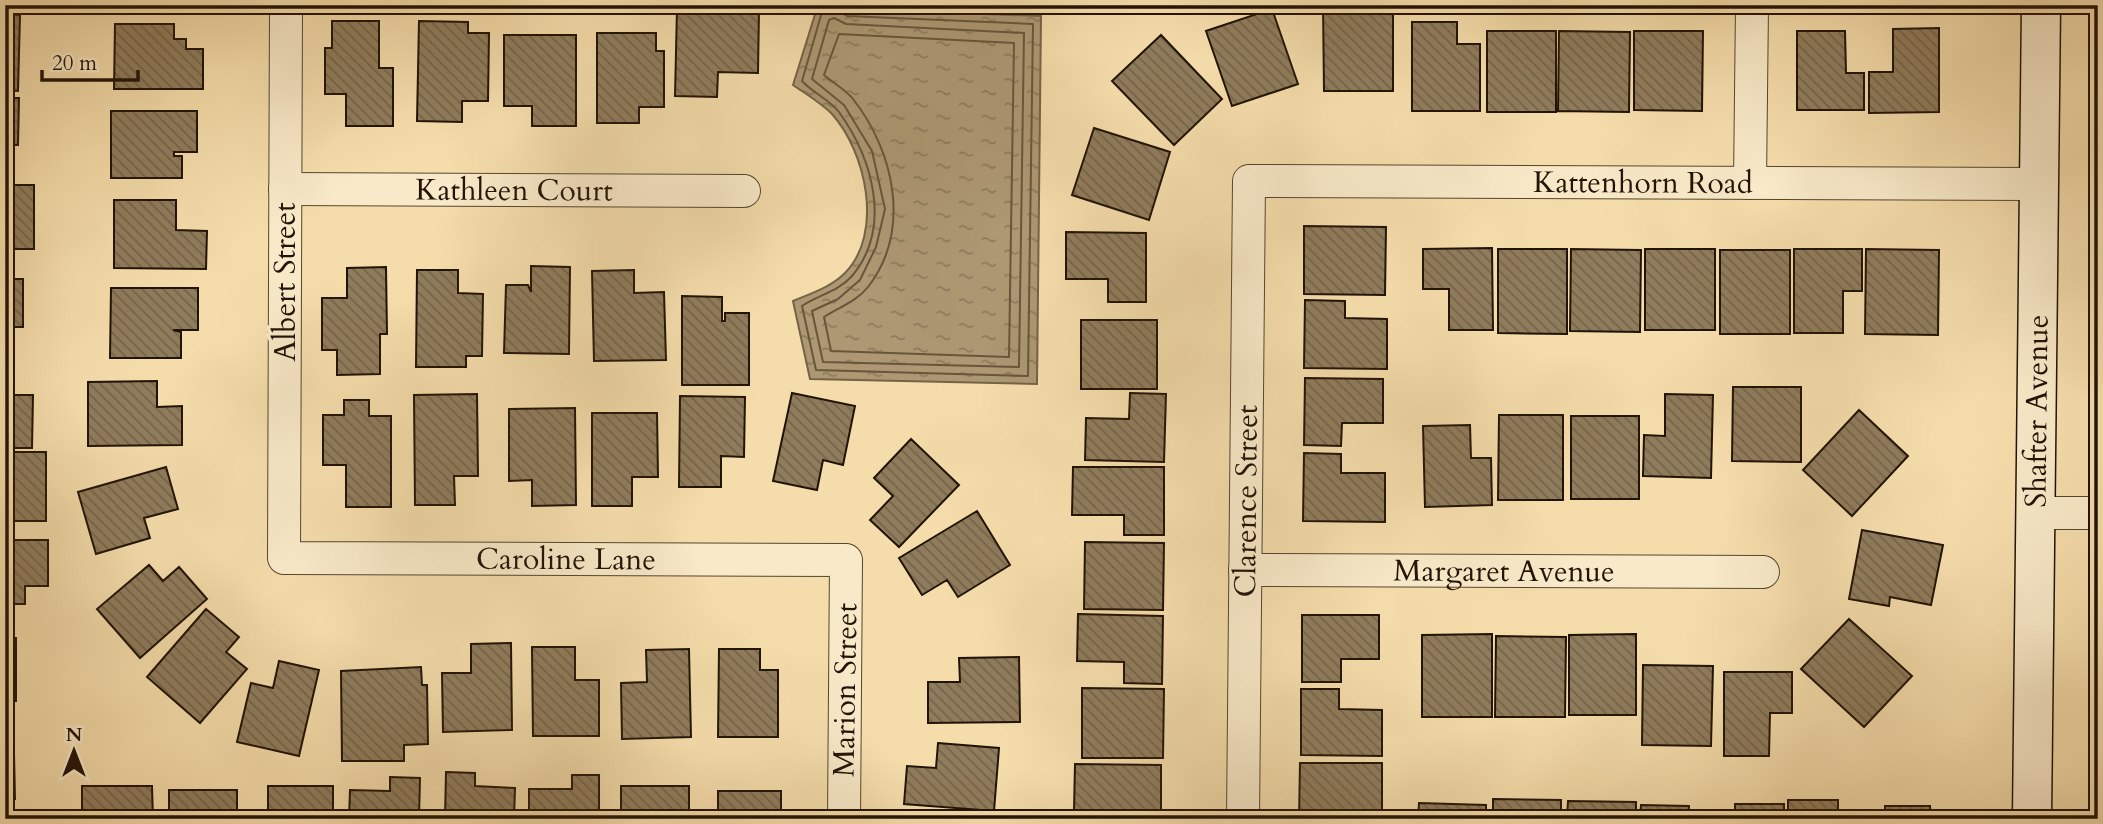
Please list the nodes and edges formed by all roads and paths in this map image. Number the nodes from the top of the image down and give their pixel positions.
1 (286, 5) edge
2 (1752, 5) edge
3 (2041, 5) edge
4 (1249, 181) joint
5 (1750, 183) junction
6 (2040, 184) junction
7 (285, 189) junction
8 (744, 191) dead end
9 (2036, 513) junction
10 (2098, 513) edge
11 (284, 558) joint
12 (846, 560) joint
13 (1245, 570) junction
14 (1763, 572) dead end
15 (844, 819) edge
16 (1243, 819) edge
17 (2032, 819) edge

1 - 7 street, Albert Street
2 - 5 street
3 - 6 main road, Shafter Avenue
4 - 5 street, Kattenhorn Road
4 - 13 street, Clarence Street
5 - 6 street, Kattenhorn Road
6 - 9 main road, Shafter Avenue
7 - 8 street, Kathleen Court
7 - 11 street, Albert Street
9 - 10 street
9 - 17 main road, Shafter Avenue
11 - 12 street, Caroline Lane
12 - 15 street, Marion Street
13 - 14 street, Margaret Avenue
13 - 16 street, Clarence Street

